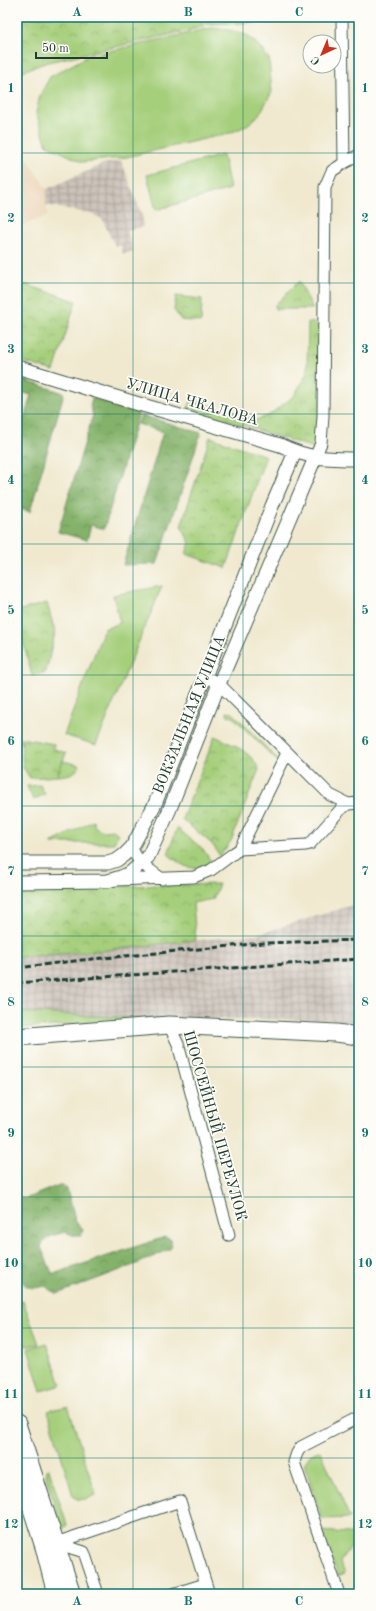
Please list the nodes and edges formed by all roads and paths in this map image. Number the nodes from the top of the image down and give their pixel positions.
1 (342, 17) edge
2 (359, 156) edge
3 (344, 163) junction
4 (17, 367) edge
5 (295, 452) junction
6 (315, 458) junction
7 (359, 459) edge
8 (205, 676) junction
9 (219, 684) junction
10 (287, 753) junction
11 (354, 803) edge
12 (132, 847) junction
13 (240, 849) junction
14 (17, 863) edge
15 (142, 863) junction
16 (162, 879) junction
17 (108, 880) junction
18 (17, 882) edge
19 (169, 1025) junction
20 (359, 1036) edge
21 (17, 1037) edge
22 (229, 1235) dead end
23 (359, 1417) edge
24 (17, 1424) edge
25 (17, 1462) edge
26 (56, 1543) junction
27 (207, 1589) edge
28 (56, 1594) edge
29 (72, 1594) edge
30 (98, 1594) edge
31 (173, 1594) edge
32 (339, 1594) edge

1 - 3 street
2 - 3 street
3 - 6 street
4 - 5 street, УЛИЦА ЧКАЛОВА
5 - 6 street, УЛИЦА ЧКАЛОВА
5 - 8 street, ВОКЗАЛЬНАЯ УЛИЦА
6 - 7 street, УЛИЦА ЧКАЛОВА
6 - 9 street, ВОКЗАЛЬНАЯ УЛИЦА
8 - 9 street
8 - 12 street, ВОКЗАЛЬНАЯ УЛИЦА
9 - 10 street
9 - 15 street, ВОКЗАЛЬНАЯ УЛИЦА
10 - 11 street
10 - 13 street
11 - 13 street
12 - 14 street, ВОКЗАЛЬНАЯ УЛИЦА
12 - 15 street
13 - 16 street
15 - 16 street
15 - 17 street, ВОКЗАЛЬНАЯ УЛИЦА
16 - 17 street
17 - 18 street, ВОКЗАЛЬНАЯ УЛИЦА
19 - 20 main road
19 - 21 main road
19 - 22 street, ШОССЕЙНЫЙ ПЕРЕУЛОК
23 - 32 street
24 - 26 main road
25 - 28 main road
26 - 27 street
26 - 29 main road
26 - 30 street
27 - 31 street

